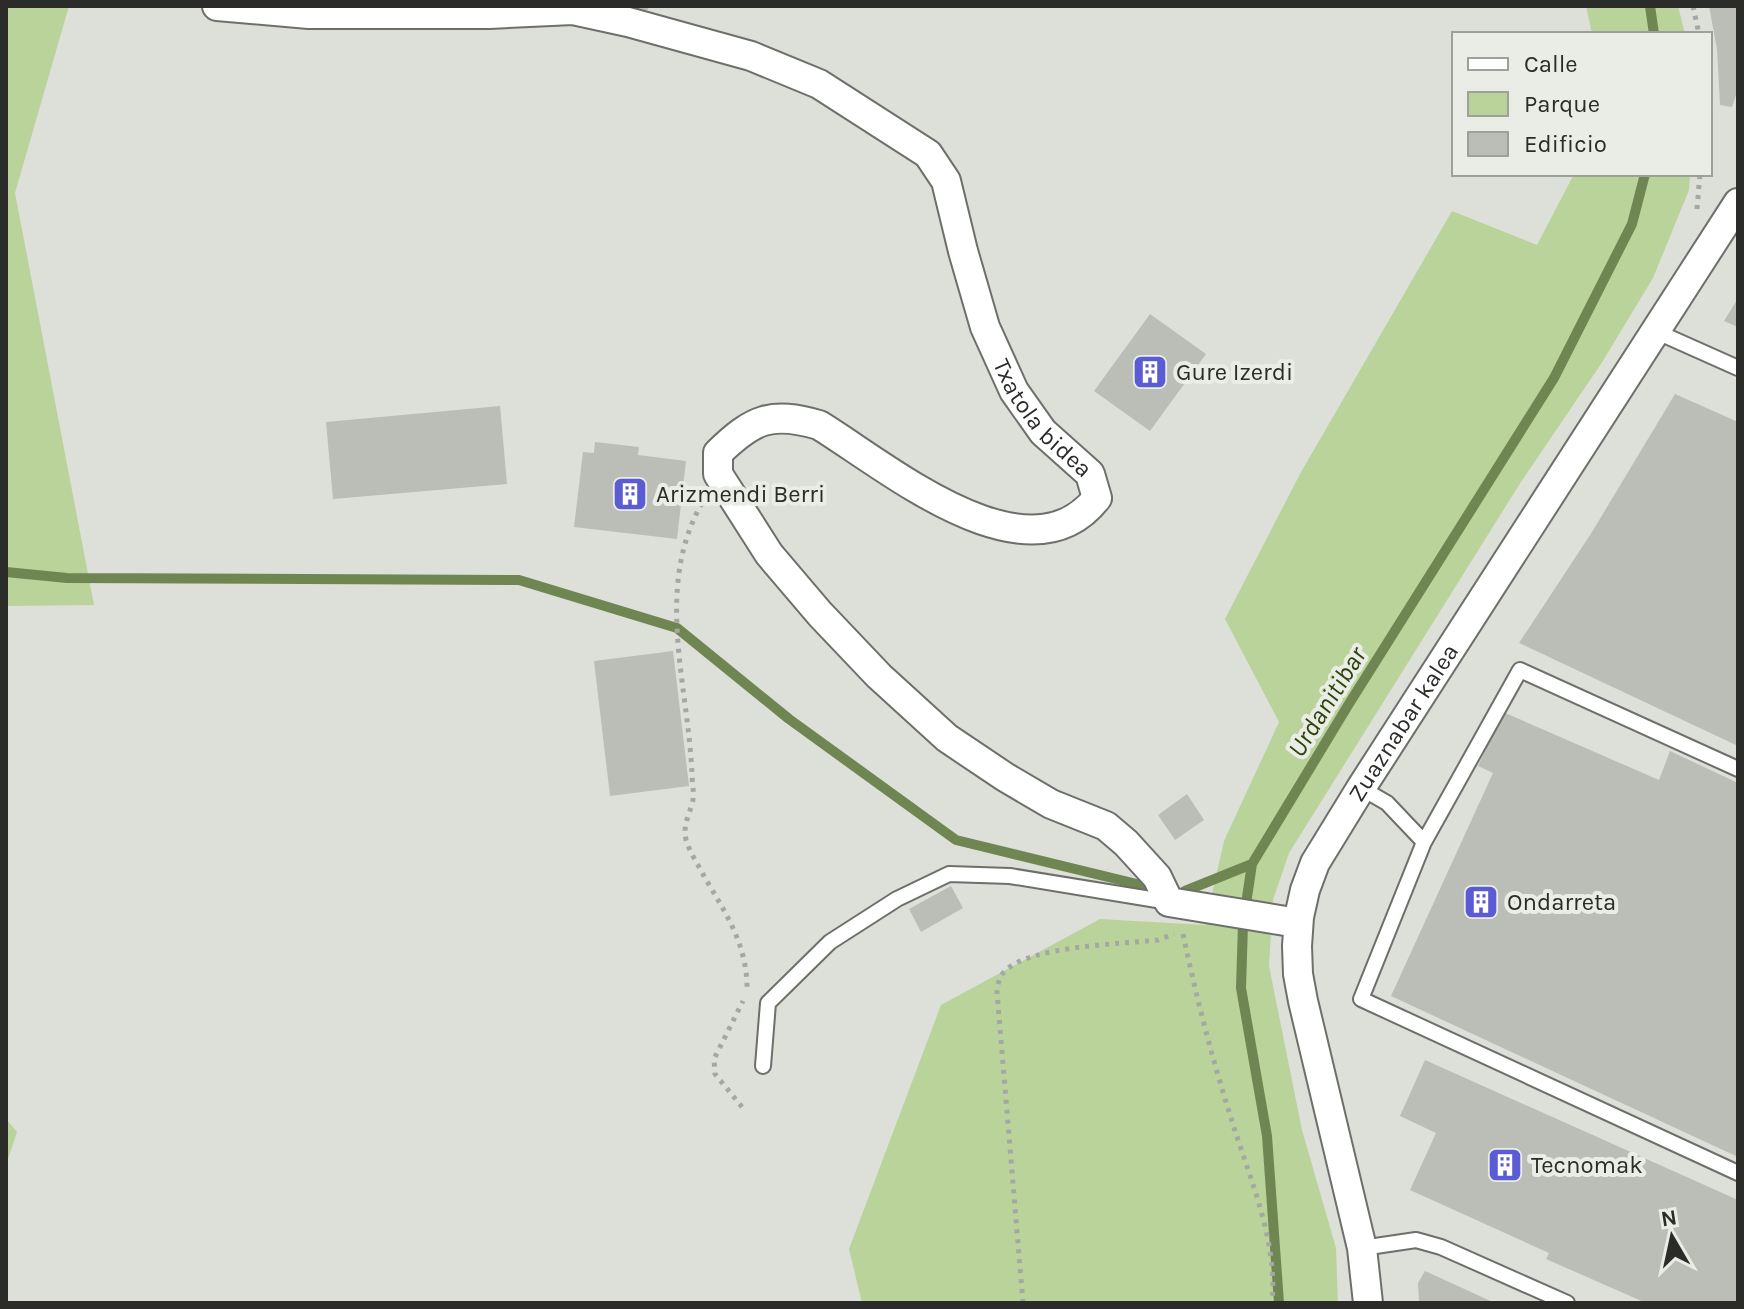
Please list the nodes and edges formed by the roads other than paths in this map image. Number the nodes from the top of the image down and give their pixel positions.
1 (217, 6) edge
2 (1738, 203) edge
3 (1655, 331) junction
4 (1738, 368) edge
5 (1738, 769) edge
6 (1361, 788) junction
7 (1424, 842) junction
8 (1169, 902) junction
9 (1285, 920) junction
10 (763, 1066) dead end
11 (1738, 1173) edge
12 (1362, 1248) junction
13 (1368, 1303) edge
14 (1567, 1303) edge

1 - 8 street, Txatola bidea
2 - 3 street, Zuaznabar kalea
3 - 4 lane
3 - 6 street, Zuaznabar kalea
5 - 7 lane
6 - 7 lane
6 - 9 street, Zuaznabar kalea
7 - 11 lane
8 - 9 street
8 - 10 lane
9 - 12 street, Zuaznabar kalea
12 - 13 street, Zuaznabar kalea
12 - 14 lane

